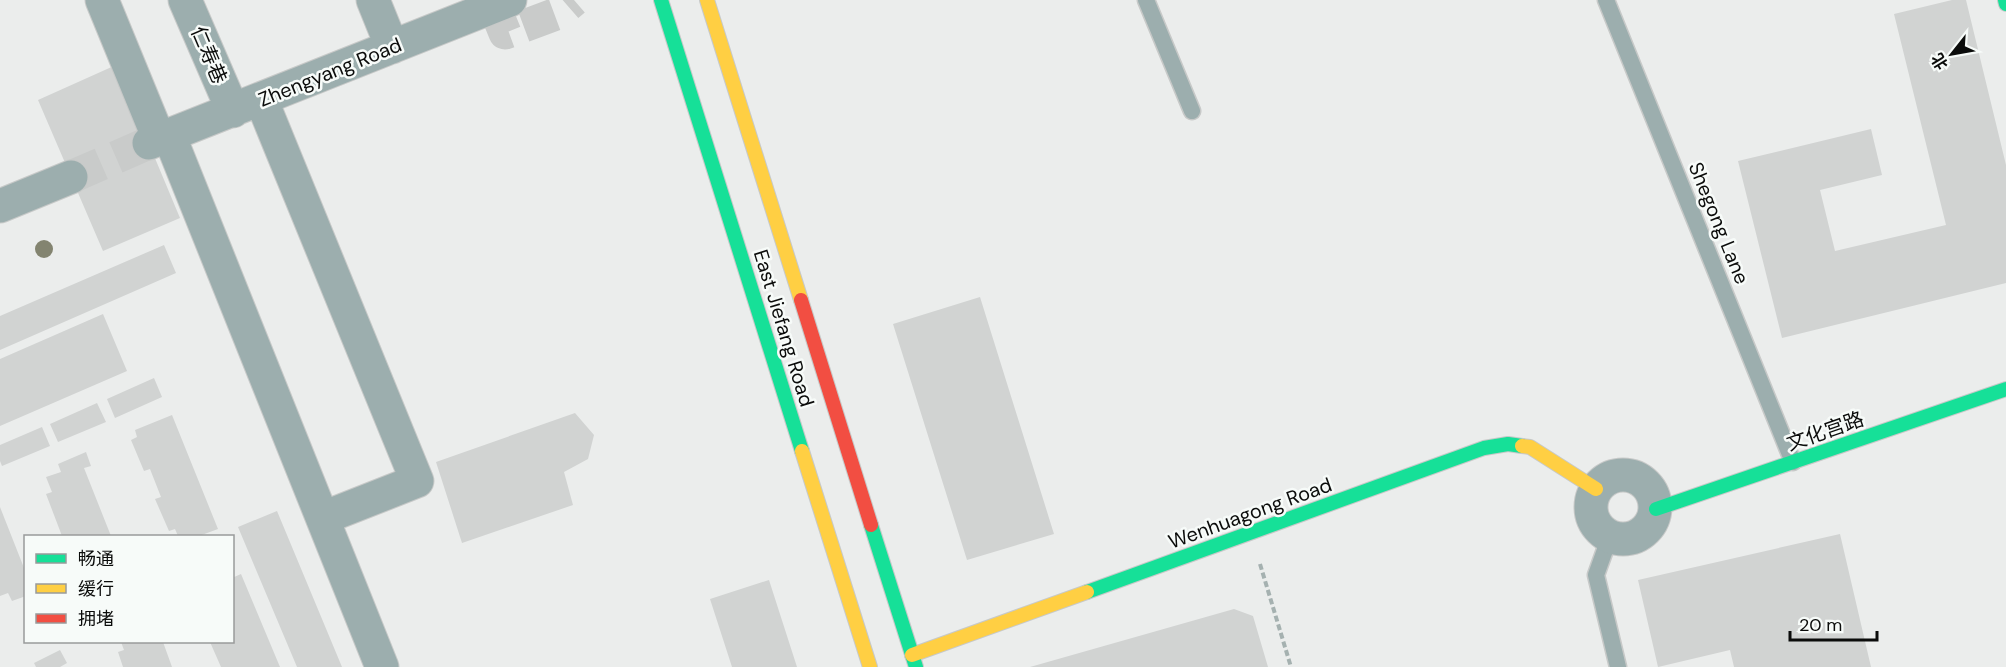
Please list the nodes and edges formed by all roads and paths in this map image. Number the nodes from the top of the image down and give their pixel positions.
1 (102, 0) edge
2 (185, 0) edge
3 (373, 0) edge
4 (510, 0) edge
5 (661, 0) edge
6 (707, 0) edge
7 (1146, 0) edge
8 (1606, 0) edge
9 (392, 46) junction
10 (247, 105) junction
11 (1192, 111) dead end
12 (159, 139) junction
13 (71, 177) tunnel mouth
14 (0, 206) edge
15 (2006, 389) edge
16 (1793, 462) junction
17 (1596, 489) junction
18 (1656, 509) junction
19 (322, 518) junction
20 (1251, 534) junction
21 (1610, 536) junction
22 (914, 661) edge
23 (382, 667) edge
24 (870, 667) edge
25 (1291, 667) edge
26 (1618, 667) edge

1 - 12 street
2 - 10 street, 仁寿巷
3 - 9 street
4 - 9 street, Zhengyang Road
5 - 24 main road, East Jiefang Road
6 - 22 main road, East Jiefang Road
7 - 11 lane
8 - 16 lane, Shegong Lane
9 - 10 street, Zhengyang Road
10 - 12 street, Zhengyang Road
10 - 19 street, 仁寿巷
12 - 19 street
13 - 14 street
15 - 16 main road, 文化宫路
16 - 18 main road, 文化宫路
17 - 18 street
17 - 20 main road, Wenhuagong Road
17 - 21 street
18 - 21 street
19 - 23 street
20 - 22 main road, Wenhuagong Road
20 - 25 path
21 - 26 lane

